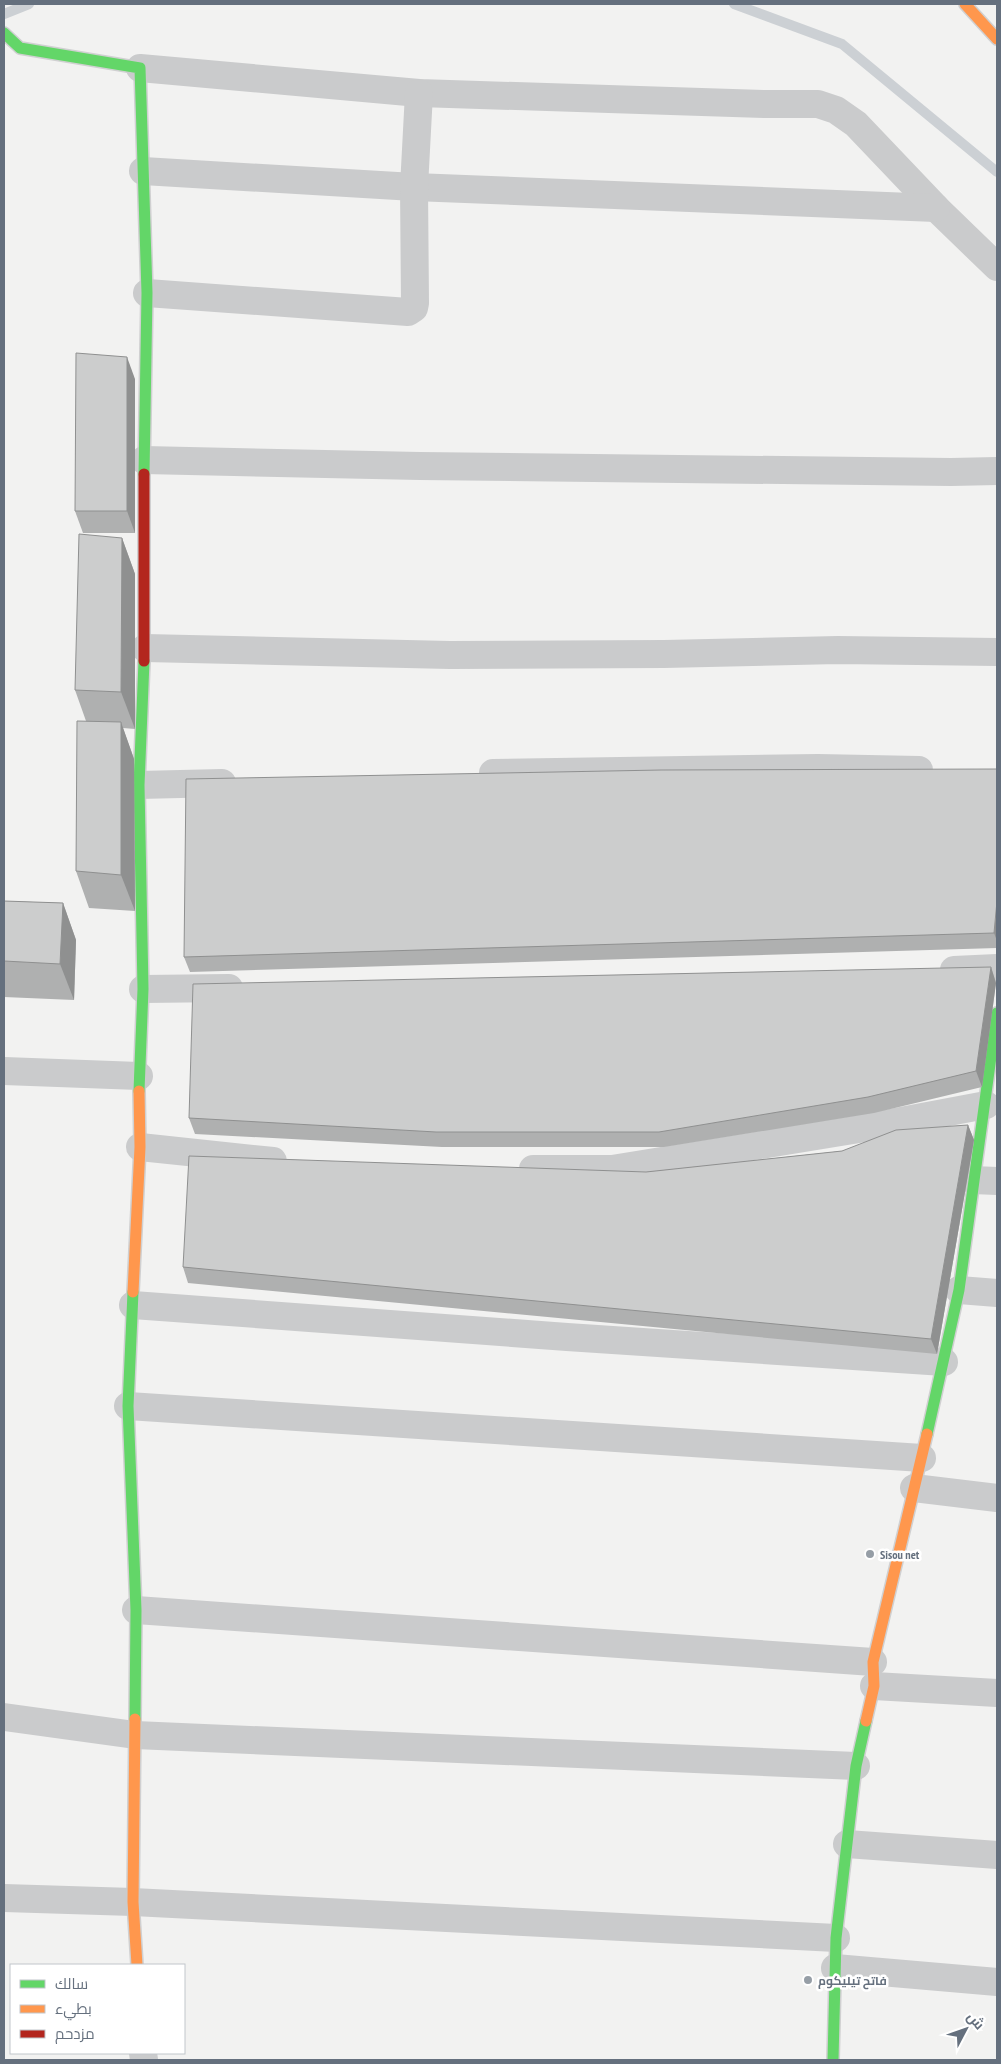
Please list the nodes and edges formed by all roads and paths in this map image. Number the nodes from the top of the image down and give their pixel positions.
1 (965, 4) edge
2 (4, 33) edge
3 (997, 39) edge
4 (140, 68) junction
5 (419, 93) junction
6 (142, 171) junction
7 (414, 187) junction
8 (936, 208) junction
9 (997, 267) edge
10 (147, 293) junction
11 (144, 460) junction
12 (997, 471) edge
13 (145, 648) junction
14 (997, 652) edge
15 (948, 770) edge
16 (465, 774) edge
17 (248, 782) edge
18 (139, 785) junction
19 (997, 968) edge
20 (930, 970) edge
21 (251, 987) edge
22 (143, 990) junction
23 (997, 1013) edge
24 (4, 1071) edge
25 (139, 1076) junction
26 (986, 1105) junction
27 (140, 1147) junction
28 (294, 1162) edge
29 (504, 1169) edge
30 (985, 1181) edge
31 (958, 1290) junction
32 (997, 1293) edge
33 (133, 1305) junction
34 (944, 1362) junction
35 (128, 1406) junction
36 (922, 1458) junction
37 (914, 1488) junction
38 (997, 1498) edge
39 (136, 1610) junction
40 (873, 1674) junction
41 (997, 1693) edge
42 (4, 1717) edge
43 (135, 1735) junction
44 (856, 1766) junction
45 (847, 1844) junction
46 (997, 1855) edge
47 (4, 1898) edge
48 (133, 1902) junction
49 (836, 1938) junction
50 (138, 1964) edge
51 (835, 1968) junction
52 (997, 1982) edge
53 (833, 2060) edge

1 - 3 street
2 - 4 street
4 - 5 street
4 - 6 street
5 - 7 street
5 - 8 street
6 - 7 street
6 - 10 street
7 - 8 street
7 - 10 street
8 - 9 street
10 - 11 street
11 - 12 street
11 - 13 street
13 - 14 street
13 - 18 street
15 - 16 street
17 - 18 street
18 - 22 street
19 - 20 street
21 - 22 street
22 - 25 street
23 - 26 street
24 - 25 street
25 - 27 street
26 - 29 street
26 - 30 street
27 - 28 street
27 - 33 street
30 - 31 street
31 - 32 street
31 - 34 street
33 - 34 street
33 - 35 street
34 - 36 street
35 - 36 street
35 - 39 street
36 - 37 street
37 - 38 street
37 - 40 street
39 - 40 street
39 - 43 street
40 - 41 street
40 - 44 street
42 - 43 street
43 - 44 street
43 - 48 street
44 - 45 street
45 - 46 street
45 - 49 street
47 - 48 street
48 - 49 street
48 - 50 street
49 - 51 street
51 - 52 street
51 - 53 street

